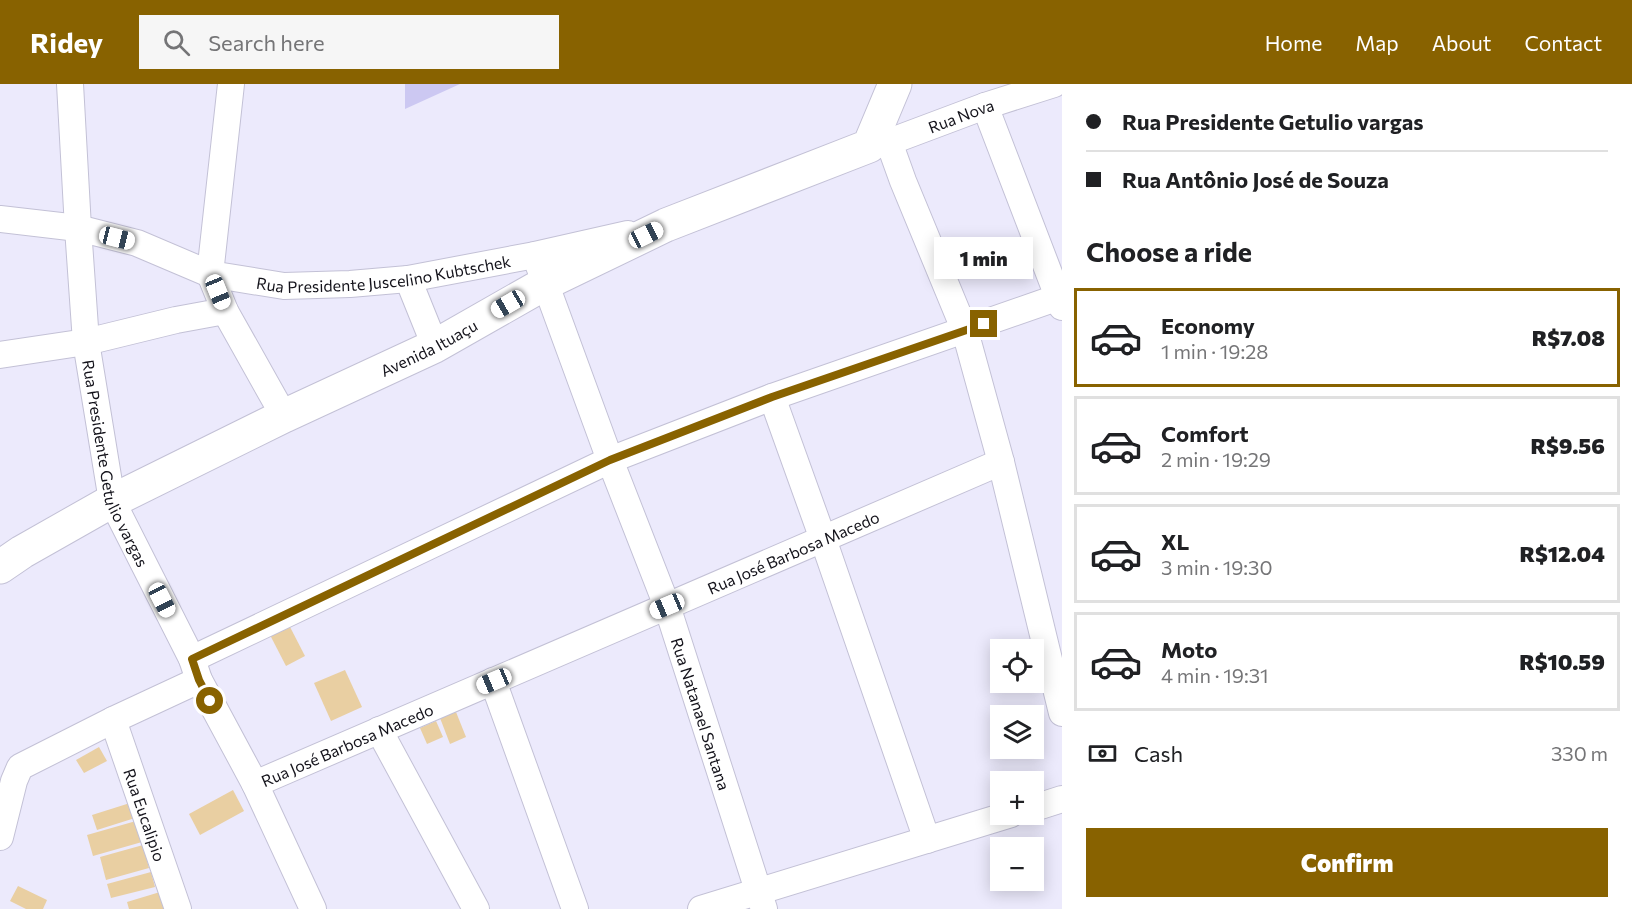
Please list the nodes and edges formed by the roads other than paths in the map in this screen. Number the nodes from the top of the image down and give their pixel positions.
1 (70, 84) edge
2 (231, 84) edge
3 (895, 84) edge
4 (1054, 84) edge
5 (985, 106) junction
6 (879, 144) junction
7 (0, 219) edge
8 (78, 228) junction
9 (540, 269) junction
10 (210, 274) junction
11 (408, 279) junction
12 (1060, 302) edge
13 (225, 310) junction
14 (965, 330) junction
15 (86, 342) junction
16 (435, 346) junction
17 (0, 355) edge
18 (772, 397) junction
19 (284, 416) junction
20 (610, 460) junction
21 (1001, 462) junction
22 (112, 501) junction
23 (824, 539) junction
24 (0, 567) edge
25 (667, 606) junction
26 (196, 670) junction
27 (494, 681) junction
28 (1062, 713) edge
29 (113, 720) junction
30 (379, 730) junction
31 (255, 784) junction
32 (1062, 799) edge
33 (1044, 805) edge
34 (990, 820) edge
35 (0, 837) edge
36 (927, 840) junction
37 (761, 900) edge
38 (178, 909) edge
39 (313, 909) edge
40 (476, 909) edge
41 (575, 909) edge
42 (701, 909) edge

1 - 8 street, Rua Presidente Getulio vargas
2 - 10 street
3 - 6 main road
4 - 5 street, Rua Nova
5 - 6 street, Rua Nova
5 - 12 street
6 - 9 main road, Avenida Ituaçu
6 - 14 street
7 - 8 street, Rua Presidente Juscelino Kubtschek
8 - 10 street, Rua Presidente Juscelino Kubtschek
8 - 15 street, Rua Presidente Getulio vargas
9 - 11 street, Rua Presidente Juscelino Kubtschek
9 - 16 main road, Avenida Ituaçu
9 - 20 street, Rua Natanael Santana
10 - 11 street, Rua Presidente Juscelino Kubtschek
10 - 13 street
11 - 16 street
12 - 14 street
13 - 15 street
13 - 19 street
14 - 18 street
14 - 21 street
15 - 17 street
15 - 22 street, Rua Presidente Getulio vargas
16 - 19 main road, Avenida Ituaçu
18 - 20 street
18 - 23 street
19 - 22 main road, Avenida Ituaçu
20 - 25 street, Rua Natanael Santana
20 - 26 street
21 - 23 street, Rua José Barbosa Macedo
21 - 28 street
22 - 24 main road, Avenida Ituaçu
22 - 26 street, Rua Presidente Getulio vargas
23 - 25 street, Rua José Barbosa Macedo
23 - 36 street
25 - 27 street, Rua José Barbosa Macedo
25 - 37 street, Rua Natanael Santana
26 - 29 street
26 - 31 street, Rua Presidente Getulio vargas
27 - 30 street, Rua José Barbosa Macedo
27 - 41 street
29 - 35 street
29 - 38 street, Rua Eucalipio
30 - 31 street, Rua José Barbosa Macedo
30 - 40 street
31 - 39 street, Rua Presidente Getulio vargas
32 - 33 street
34 - 36 street
36 - 37 street
37 - 42 street

